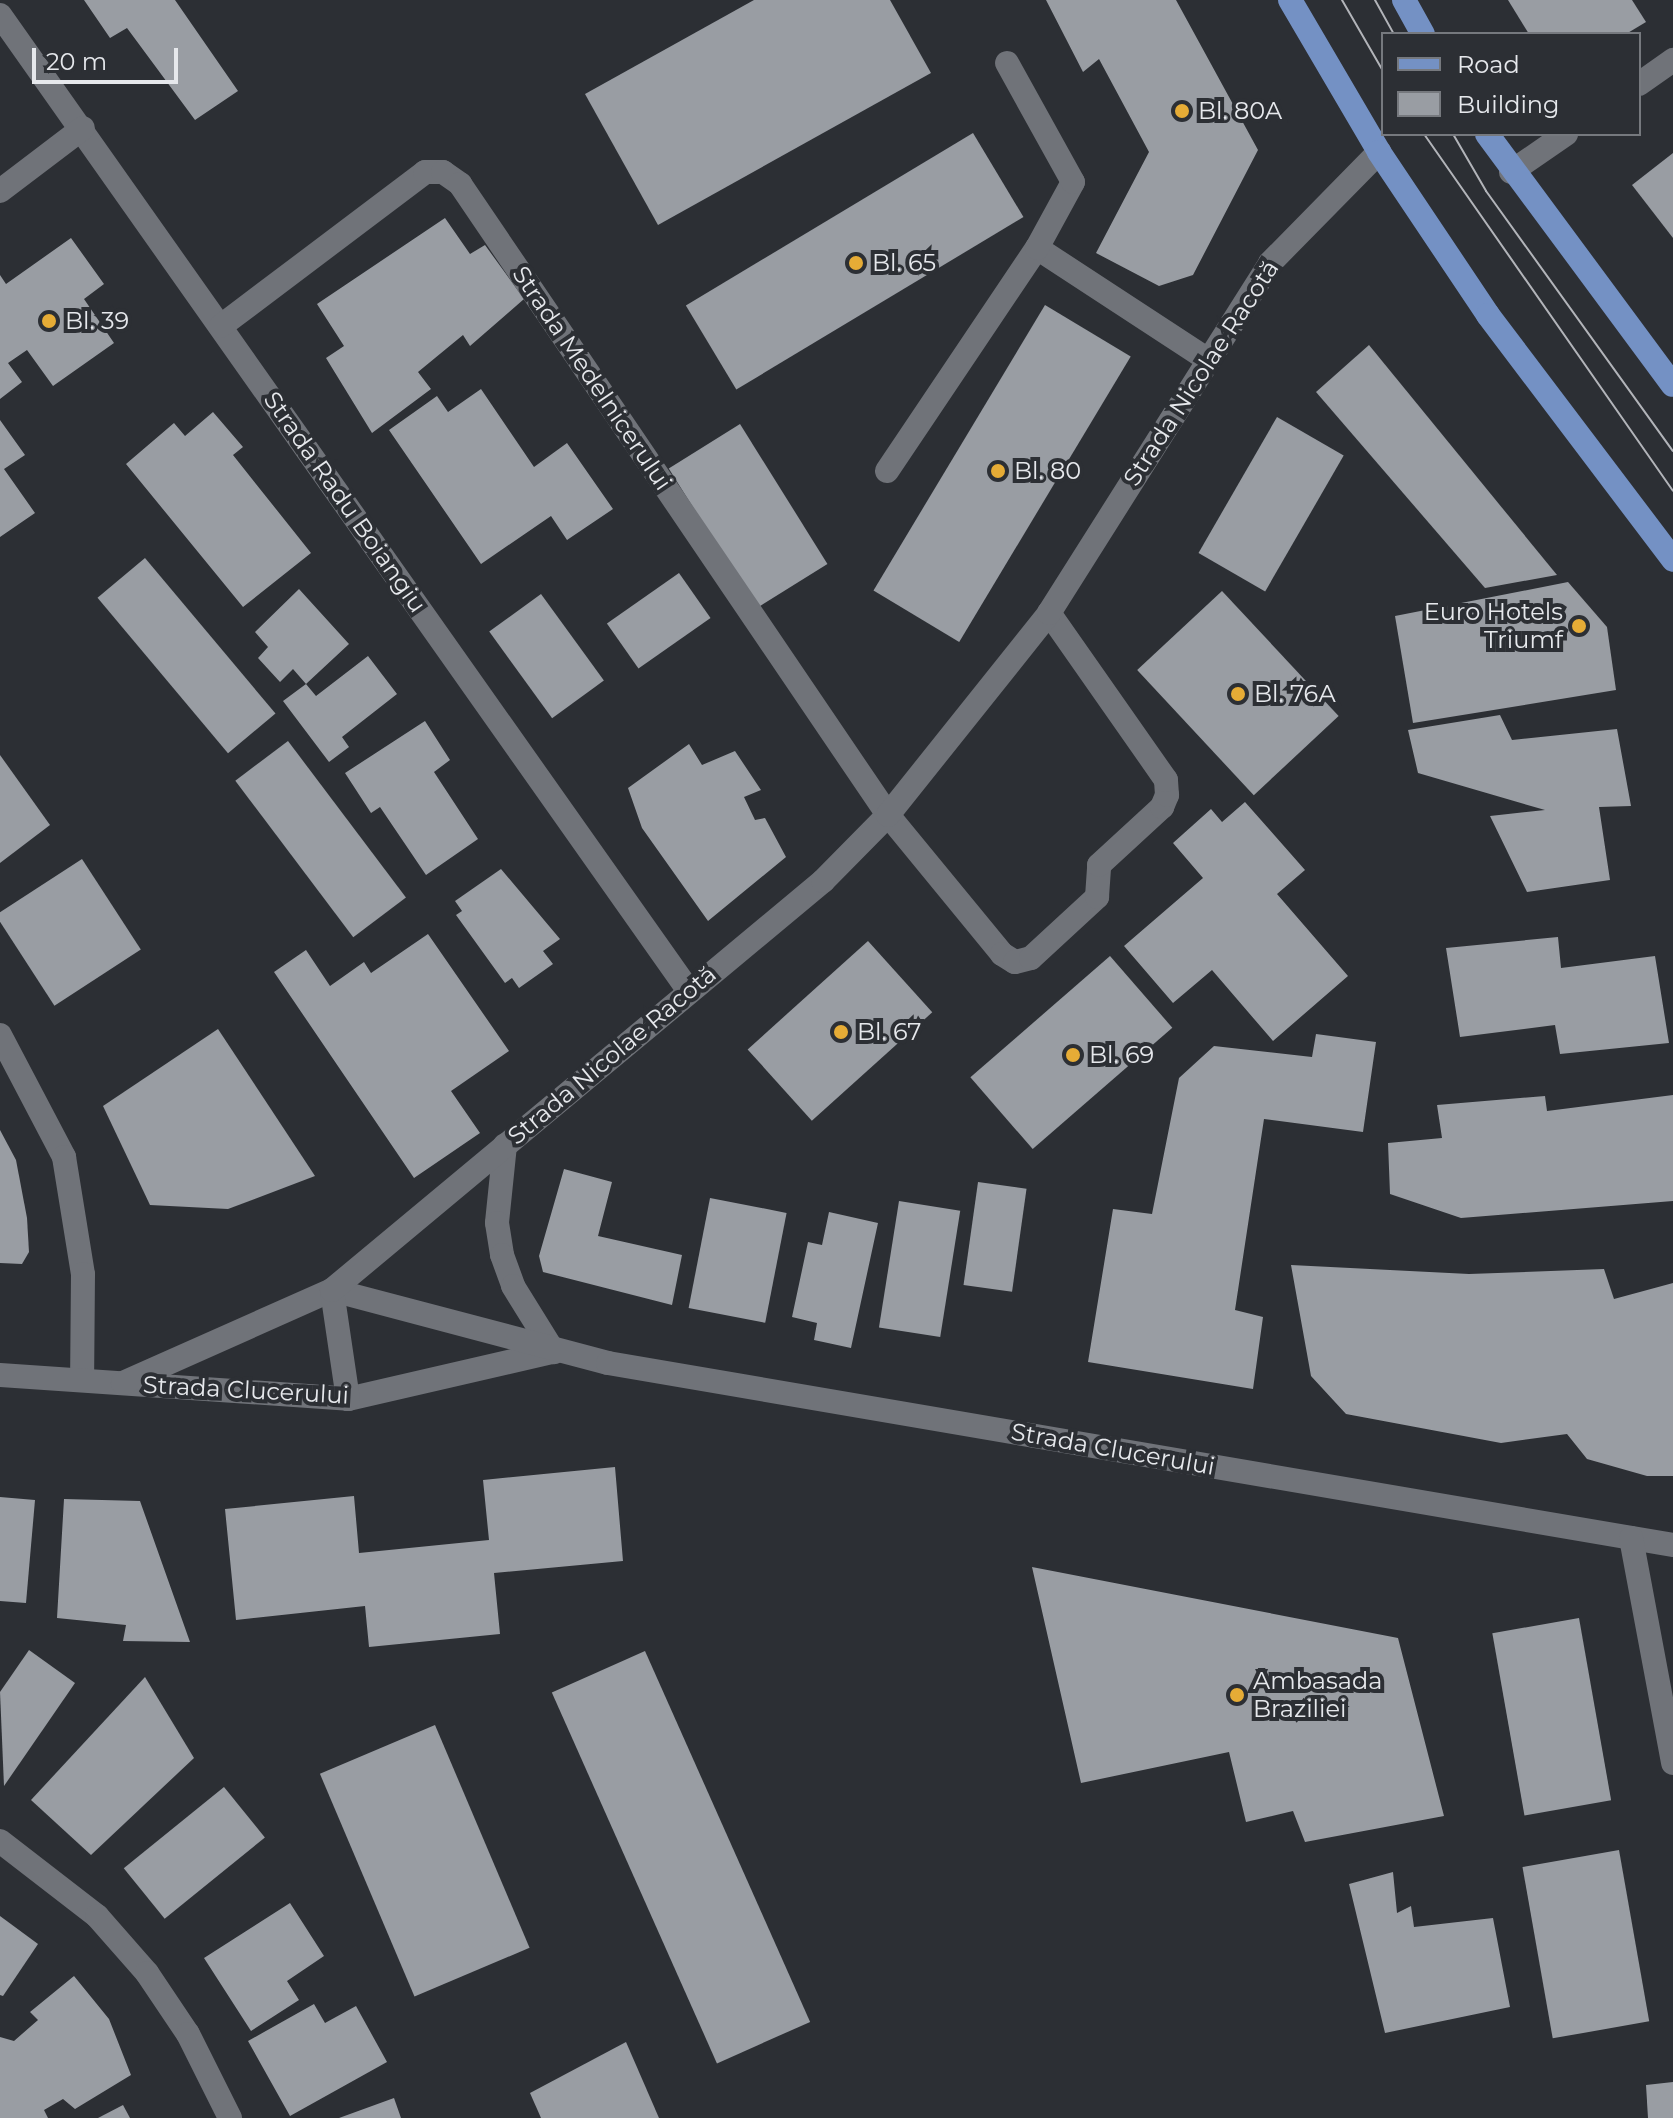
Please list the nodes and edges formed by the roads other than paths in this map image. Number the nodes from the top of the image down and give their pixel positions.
1 (1290, 0) edge
2 (1404, 0) edge
3 (0, 15) edge
4 (1422, 32) edge
5 (1673, 60) edge
6 (1007, 63) dead end
7 (1641, 83) edge
8 (83, 128) junction
9 (1488, 136) edge
10 (1563, 136) edge
11 (1379, 152) junction
12 (1511, 172) junction
13 (0, 191) edge
14 (1037, 248) junction
15 (221, 326) junction
16 (1205, 358) junction
17 (1673, 385) edge
18 (887, 471) dead end
19 (1673, 560) edge
20 (1049, 613) junction
21 (888, 815) junction
22 (689, 991) junction
23 (0, 1035) edge
24 (505, 1145) junction
25 (332, 1290) junction
26 (554, 1352) junction
27 (0, 1375) edge
28 (82, 1380) junction
29 (123, 1383) junction
30 (348, 1399) junction
31 (1631, 1538) junction
32 (1673, 1545) edge
33 (1673, 1763) edge
34 (0, 1841) edge
35 (230, 2118) edge

1 - 11 main road
2 - 4 main road
3 - 8 street, Strada Radu Boiangiu
5 - 7 street
6 - 14 street
8 - 13 street
8 - 15 street, Strada Radu Boiangiu
9 - 12 main road
10 - 12 street
11 - 16 street, Strada Nicolae Racotă
11 - 19 main road
12 - 17 main road
14 - 16 street
14 - 18 street
15 - 21 street, Strada Medelnicerului
15 - 22 street, Strada Radu Boiangiu
16 - 20 street, Strada Nicolae Racotă
20 - 21 street, Strada Nicolae Racotă
20 - 21 street
21 - 22 street, Strada Nicolae Racotă
22 - 24 street, Strada Nicolae Racotă
23 - 28 street
24 - 25 street, Strada Nicolae Racotă
24 - 26 street
25 - 26 street, Strada Clucerului
25 - 29 street, Strada Clucerului
25 - 30 street
26 - 30 street, Strada Clucerului
26 - 31 street, Strada Clucerului
27 - 28 street, Strada Clucerului
28 - 29 street, Strada Clucerului
29 - 30 street, Strada Clucerului
31 - 32 street, Strada Clucerului
31 - 33 street
34 - 35 street

